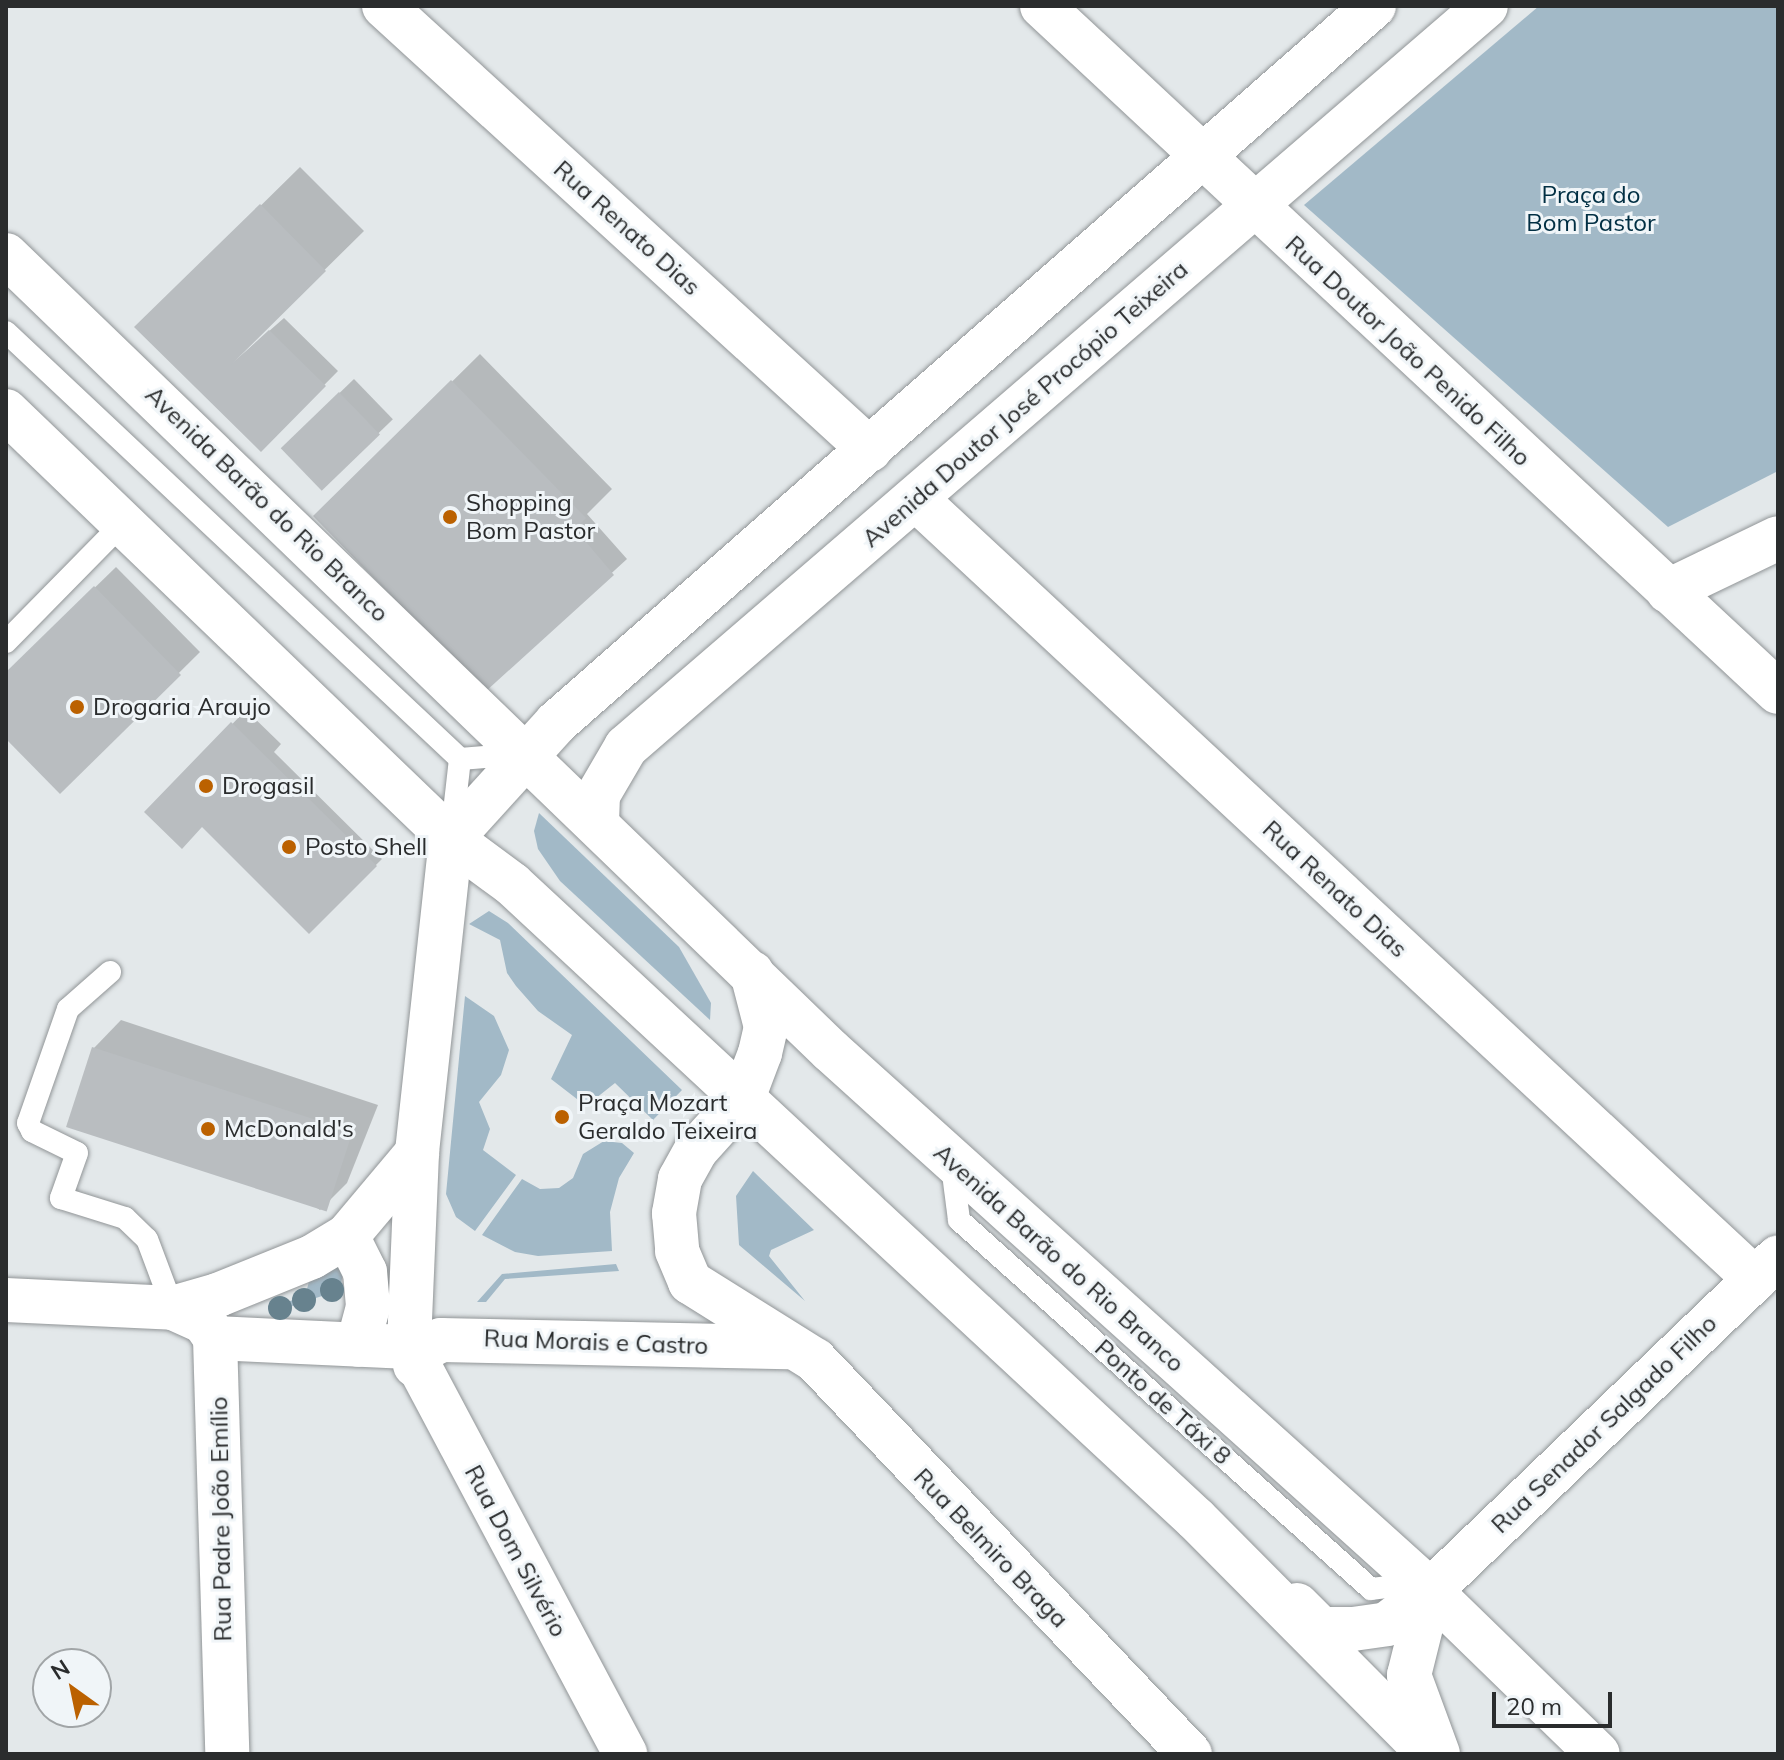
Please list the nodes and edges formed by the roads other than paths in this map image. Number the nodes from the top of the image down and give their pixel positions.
1 (384, 6) edge
2 (1042, 6) edge
3 (1374, 6) edge
4 (1486, 6) edge
5 (1198, 156) junction
6 (1253, 208) junction
7 (6, 255) edge
8 (6, 332) edge
9 (6, 411) edge
10 (870, 450) junction
11 (916, 499) junction
12 (125, 521) junction
13 (1778, 538) edge
14 (1668, 591) junction
15 (6, 642) edge
16 (1778, 692) edge
17 (527, 754) junction
18 (460, 759) junction
19 (597, 823) junction
20 (451, 839) junction
21 (110, 972) dead end
22 (752, 973) junction
23 (743, 1098) junction
24 (417, 1153) junction
25 (347, 1236) junction
26 (1766, 1268) edge
27 (6, 1300) edge
28 (173, 1308) junction
29 (215, 1338) junction
30 (358, 1345) junction
31 (788, 1347) junction
32 (412, 1356) junction
33 (1196, 1519) junction
34 (1426, 1587) junction
35 (227, 1754) edge
36 (625, 1754) edge
37 (1190, 1754) edge
38 (1429, 1754) edge
39 (1438, 1754) edge
40 (1598, 1754) edge

1 - 10 street, Rua Renato Dias
2 - 5 street, Rua Doutor João Penido Filho
3 - 5 street
4 - 6 street, Avenida Doutor José Procópio Teixeira
5 - 6 street, Rua Doutor João Penido Filho
5 - 10 street
6 - 11 street, Avenida Doutor José Procópio Teixeira
6 - 14 street, Rua Doutor João Penido Filho
7 - 17 street, Avenida Barão do Rio Branco
8 - 18 lane
9 - 12 street
10 - 17 street
11 - 19 street, Avenida Doutor José Procópio Teixeira
11 - 26 street, Rua Renato Dias
12 - 15 lane
12 - 20 street
13 - 14 street
14 - 16 street, Rua Doutor João Penido Filho
17 - 18 lane
17 - 19 street, Avenida Barão do Rio Branco
17 - 20 street
18 - 20 lane
19 - 22 street, Avenida Barão do Rio Branco
20 - 23 street
20 - 24 street
21 - 28 lane
22 - 23 street
22 - 34 street, Avenida Barão do Rio Branco
23 - 31 street, Rua Belmiro Braga
23 - 33 street
24 - 25 street
24 - 32 street
25 - 28 street
25 - 30 street
26 - 34 street, Rua Senador Salgado Filho
27 - 28 street
28 - 29 street
29 - 30 street
29 - 35 street, Rua Padre João Emílio
30 - 32 street
31 - 32 street, Rua Morais e Castro
31 - 37 street, Rua Belmiro Braga
32 - 36 street, Rua Dom Silvério
33 - 34 street, Rua Senador Salgado Filho
33 - 38 street
34 - 39 street
34 - 40 street, Avenida Barão do Rio Branco

